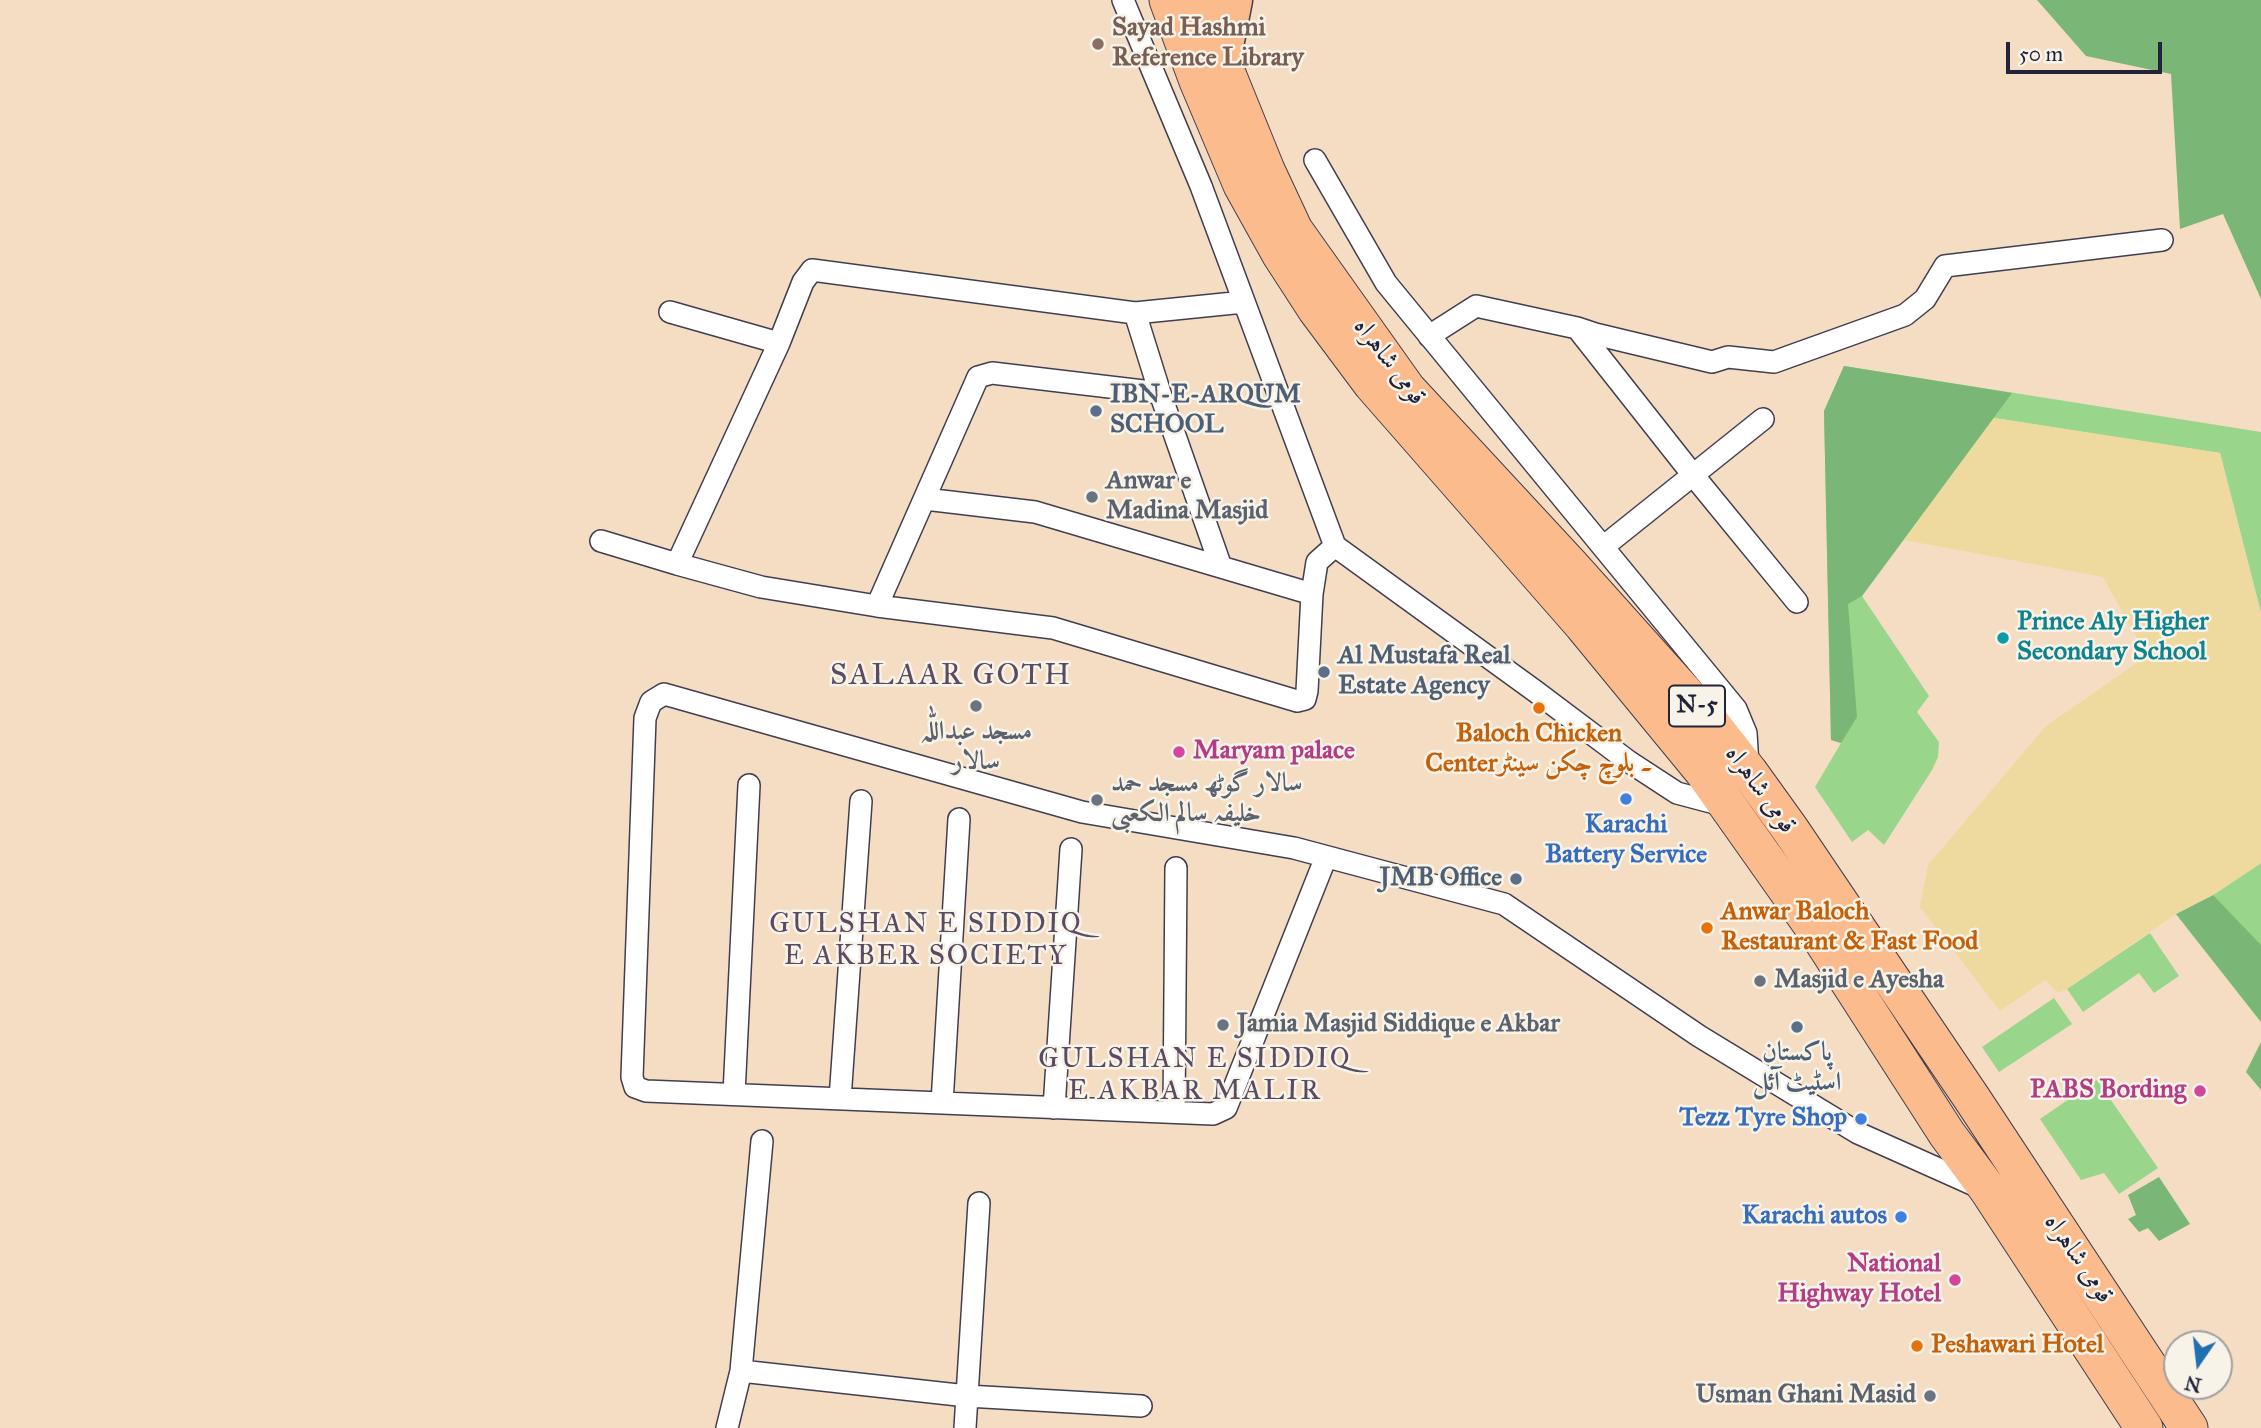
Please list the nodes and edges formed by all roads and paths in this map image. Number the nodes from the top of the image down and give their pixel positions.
1 (1123, 0) edge
2 (1168, 0) edge
3 (1197, 0) edge
4 (1233, 0) edge
5 (1221, 61) junction
6 (1315, 160) dead end
7 (2162, 240) dead end
8 (1244, 302) junction
9 (670, 312) dead end
10 (1135, 313) junction
11 (1577, 328) junction
12 (1429, 336) junction
13 (779, 343) junction
14 (1160, 393) junction
15 (1763, 419) dead end
16 (1693, 475) junction
17 (925, 499) junction
18 (601, 541) dead end
19 (1335, 546) junction
20 (1603, 547) junction
21 (677, 564) junction
22 (1221, 567) junction
23 (1312, 594) junction
24 (1797, 602) dead end
25 (877, 606) junction
26 (1748, 772) junction
27 (749, 785) dead end
28 (861, 801) dead end
29 (1728, 807) junction
30 (959, 819) dead end
31 (1071, 849) dead end
32 (1326, 856) junction
33 (1176, 868) dead end
34 (734, 1094) junction
35 (840, 1099) junction
36 (942, 1103) junction
37 (1054, 1108) junction
38 (1174, 1112) junction
39 (762, 1141) dead end
40 (1989, 1191) junction
41 (979, 1203) dead end
42 (2063, 1235) junction
43 (2034, 1260) junction
44 (741, 1371) junction
45 (967, 1396) junction
46 (1141, 1406) dead end
47 (727, 1428) edge
48 (965, 1428) edge
49 (2144, 1428) edge
50 (2189, 1428) edge

1 - 8 street
2 - 29 highway, قومی شاہراہ / N-5
3 - 5 highway, قومی شاہراہ / N-5
4 - 5 highway
5 - 26 highway, قومی شاہراہ / N-5
6 - 12 street
7 - 11 street
8 - 10 street
8 - 19 street
9 - 13 street
10 - 13 street
10 - 14 street
11 - 12 street
11 - 16 street
12 - 20 street
13 - 21 street
14 - 17 street
14 - 22 street
15 - 16 street
16 - 20 street
16 - 24 street
17 - 22 street
17 - 25 street
18 - 21 street
19 - 23 street
19 - 29 street
20 - 26 street
21 - 25 street
22 - 23 street
23 - 25 street
26 - 42 highway, قومی شاہراہ / N-5
27 - 34 street
28 - 35 street
29 - 40 highway, قومی شاہراہ / N-5
30 - 36 street
31 - 37 street
32 - 34 street
32 - 38 street
32 - 40 street
33 - 38 street
34 - 35 street
35 - 36 street
36 - 37 street
37 - 38 street
39 - 44 street
40 - 43 highway, قومی شاہراہ / N-5
41 - 45 street
42 - 43 highway
42 - 50 highway, قومی شاہراہ / N-5
43 - 49 highway, قومی شاہراہ / N-5
44 - 45 street
44 - 47 street
45 - 46 street
45 - 48 street

